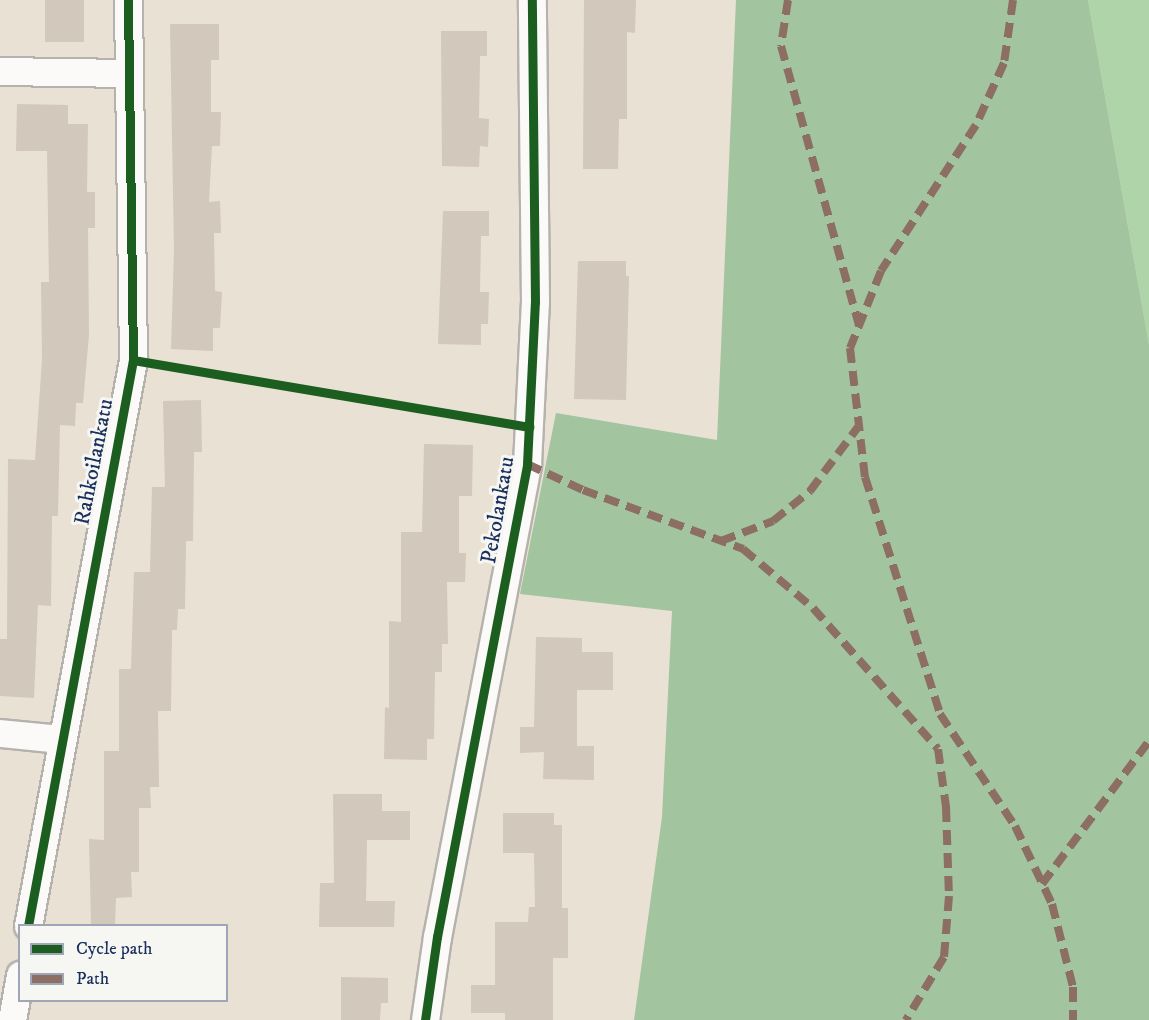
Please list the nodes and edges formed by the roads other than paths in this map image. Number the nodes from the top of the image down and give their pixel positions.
1 (128, 0) edge
2 (532, 0) edge
3 (0, 71) edge
4 (128, 73) junction
5 (0, 733) edge
6 (60, 739) junction
7 (28, 924) edge
8 (18, 986) edge
9 (12, 1020) edge
10 (425, 1020) edge

1 - 4 street, Rahkoilankatu
2 - 10 street, Pekolankatu
3 - 4 street
4 - 6 street, Rahkoilankatu
5 - 6 street
6 - 7 street, Rahkoilankatu
8 - 9 street

